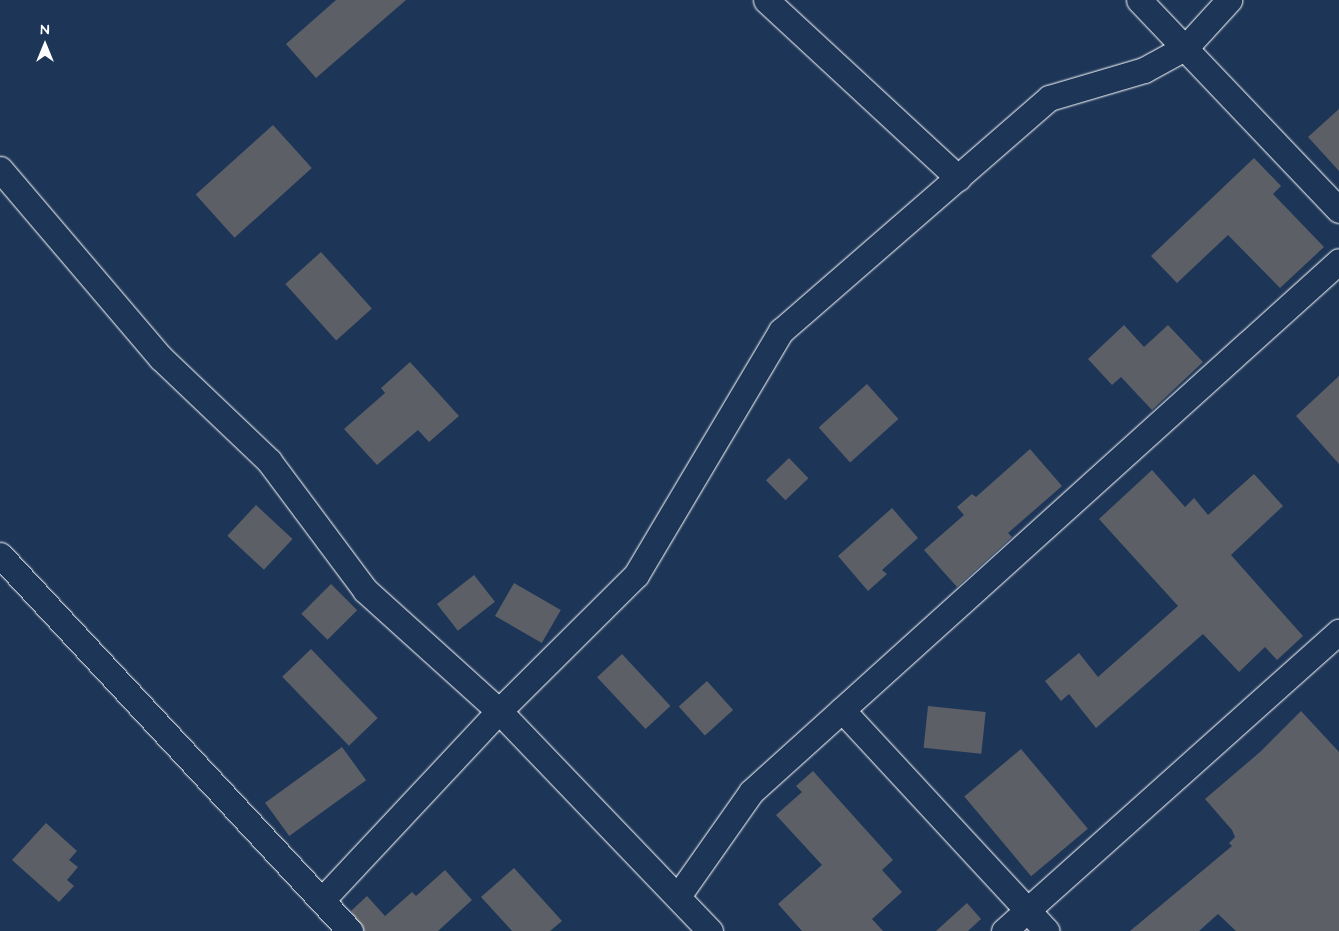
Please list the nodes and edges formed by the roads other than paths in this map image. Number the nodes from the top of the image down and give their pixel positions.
1 (766, 0) edge
2 (1139, 0) edge
3 (1230, 0) edge
4 (1186, 47) junction
5 (0, 168) edge
6 (958, 178) junction
7 (1339, 210) edge
8 (1339, 261) edge
9 (0, 555) edge
10 (1339, 632) edge
11 (842, 710) junction
12 (499, 711) junction
13 (678, 896) junction
14 (322, 900) junction
15 (1026, 911) junction
16 (350, 931) edge
17 (710, 931) edge
18 (1004, 931) edge
19 (1047, 931) edge

1 - 6 street
2 - 4 street
3 - 4 street
4 - 6 street
4 - 7 street
5 - 12 street
6 - 12 street
8 - 11 street
9 - 14 street
10 - 15 street
11 - 13 street
11 - 15 street
12 - 13 street
12 - 14 street
13 - 17 street
14 - 16 street
15 - 18 street
15 - 19 street

